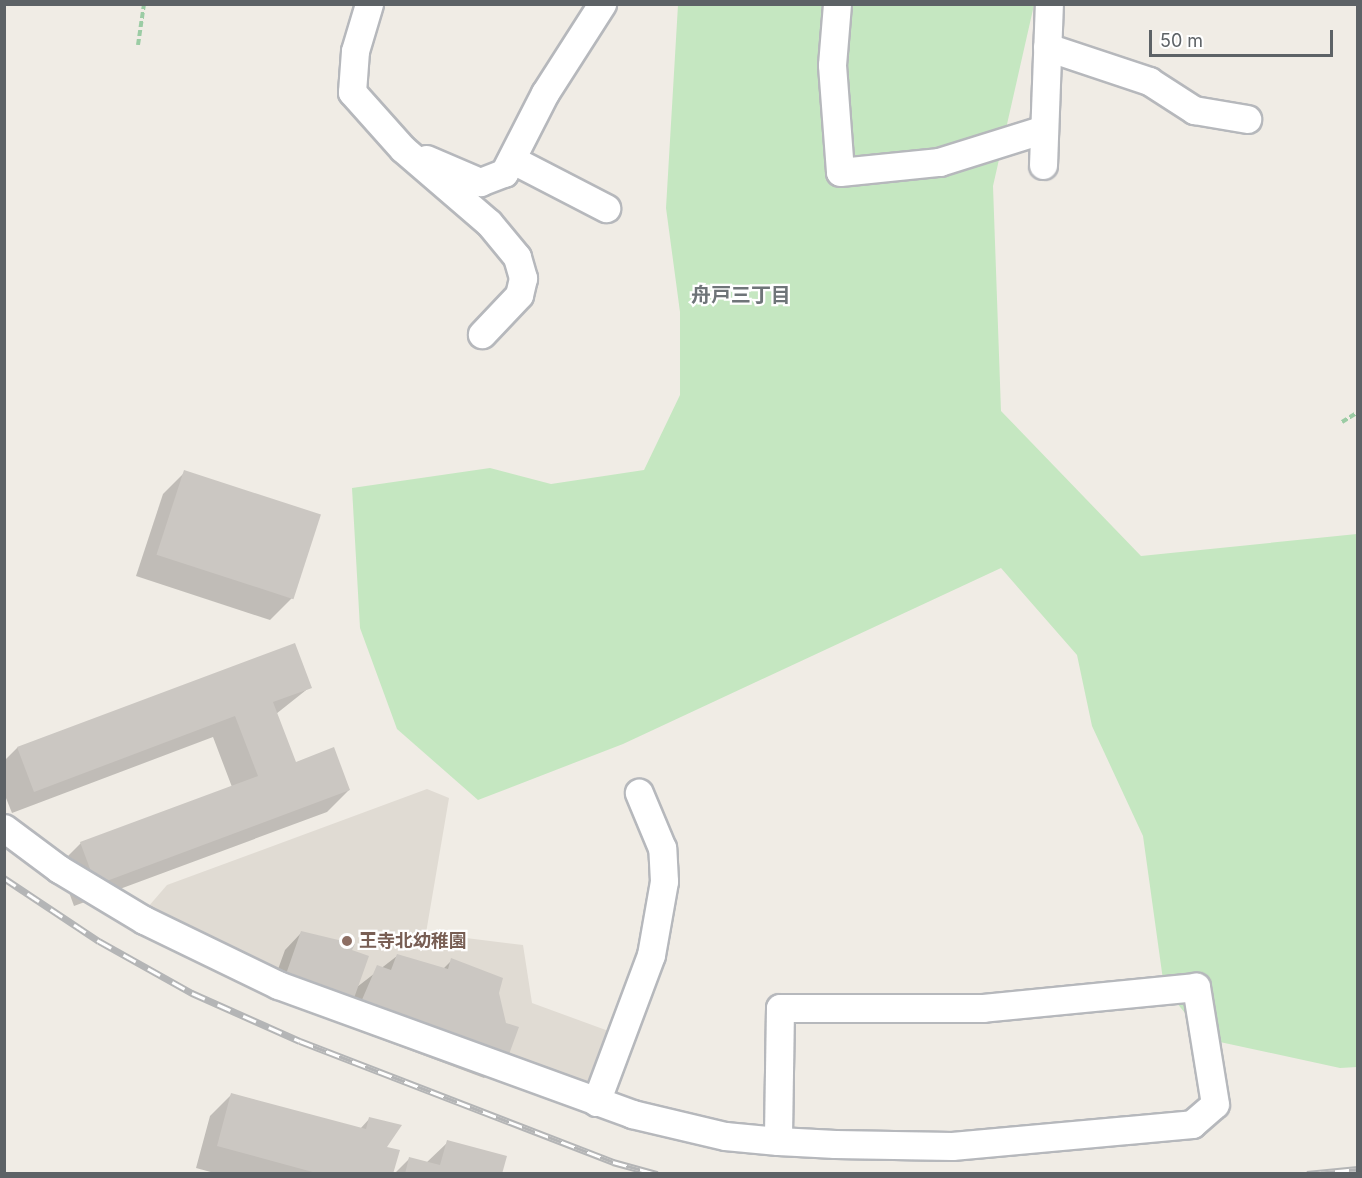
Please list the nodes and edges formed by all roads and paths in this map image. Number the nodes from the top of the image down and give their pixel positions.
1 (144, 4) edge
2 (369, 4) edge
3 (602, 4) edge
4 (837, 4) edge
5 (1049, 4) edge
6 (138, 45) dead end
7 (1047, 47) junction
8 (1247, 119) dead end
9 (1044, 129) junction
10 (403, 149) junction
11 (513, 160) junction
12 (1043, 165) dead end
13 (606, 208) dead end
14 (482, 333) dead end
15 (1358, 412) edge
16 (1342, 422) dead end
17 (639, 793) dead end
18 (4, 828) edge
19 (596, 1102) junction
20 (778, 1141) junction

1 - 6 path
2 - 10 street
3 - 11 street
4 - 9 street
5 - 7 street
7 - 8 street
7 - 9 street
9 - 12 street
10 - 11 street
10 - 14 street
11 - 13 street
15 - 16 path
17 - 19 street
18 - 19 street
19 - 20 street
20 - 20 street

